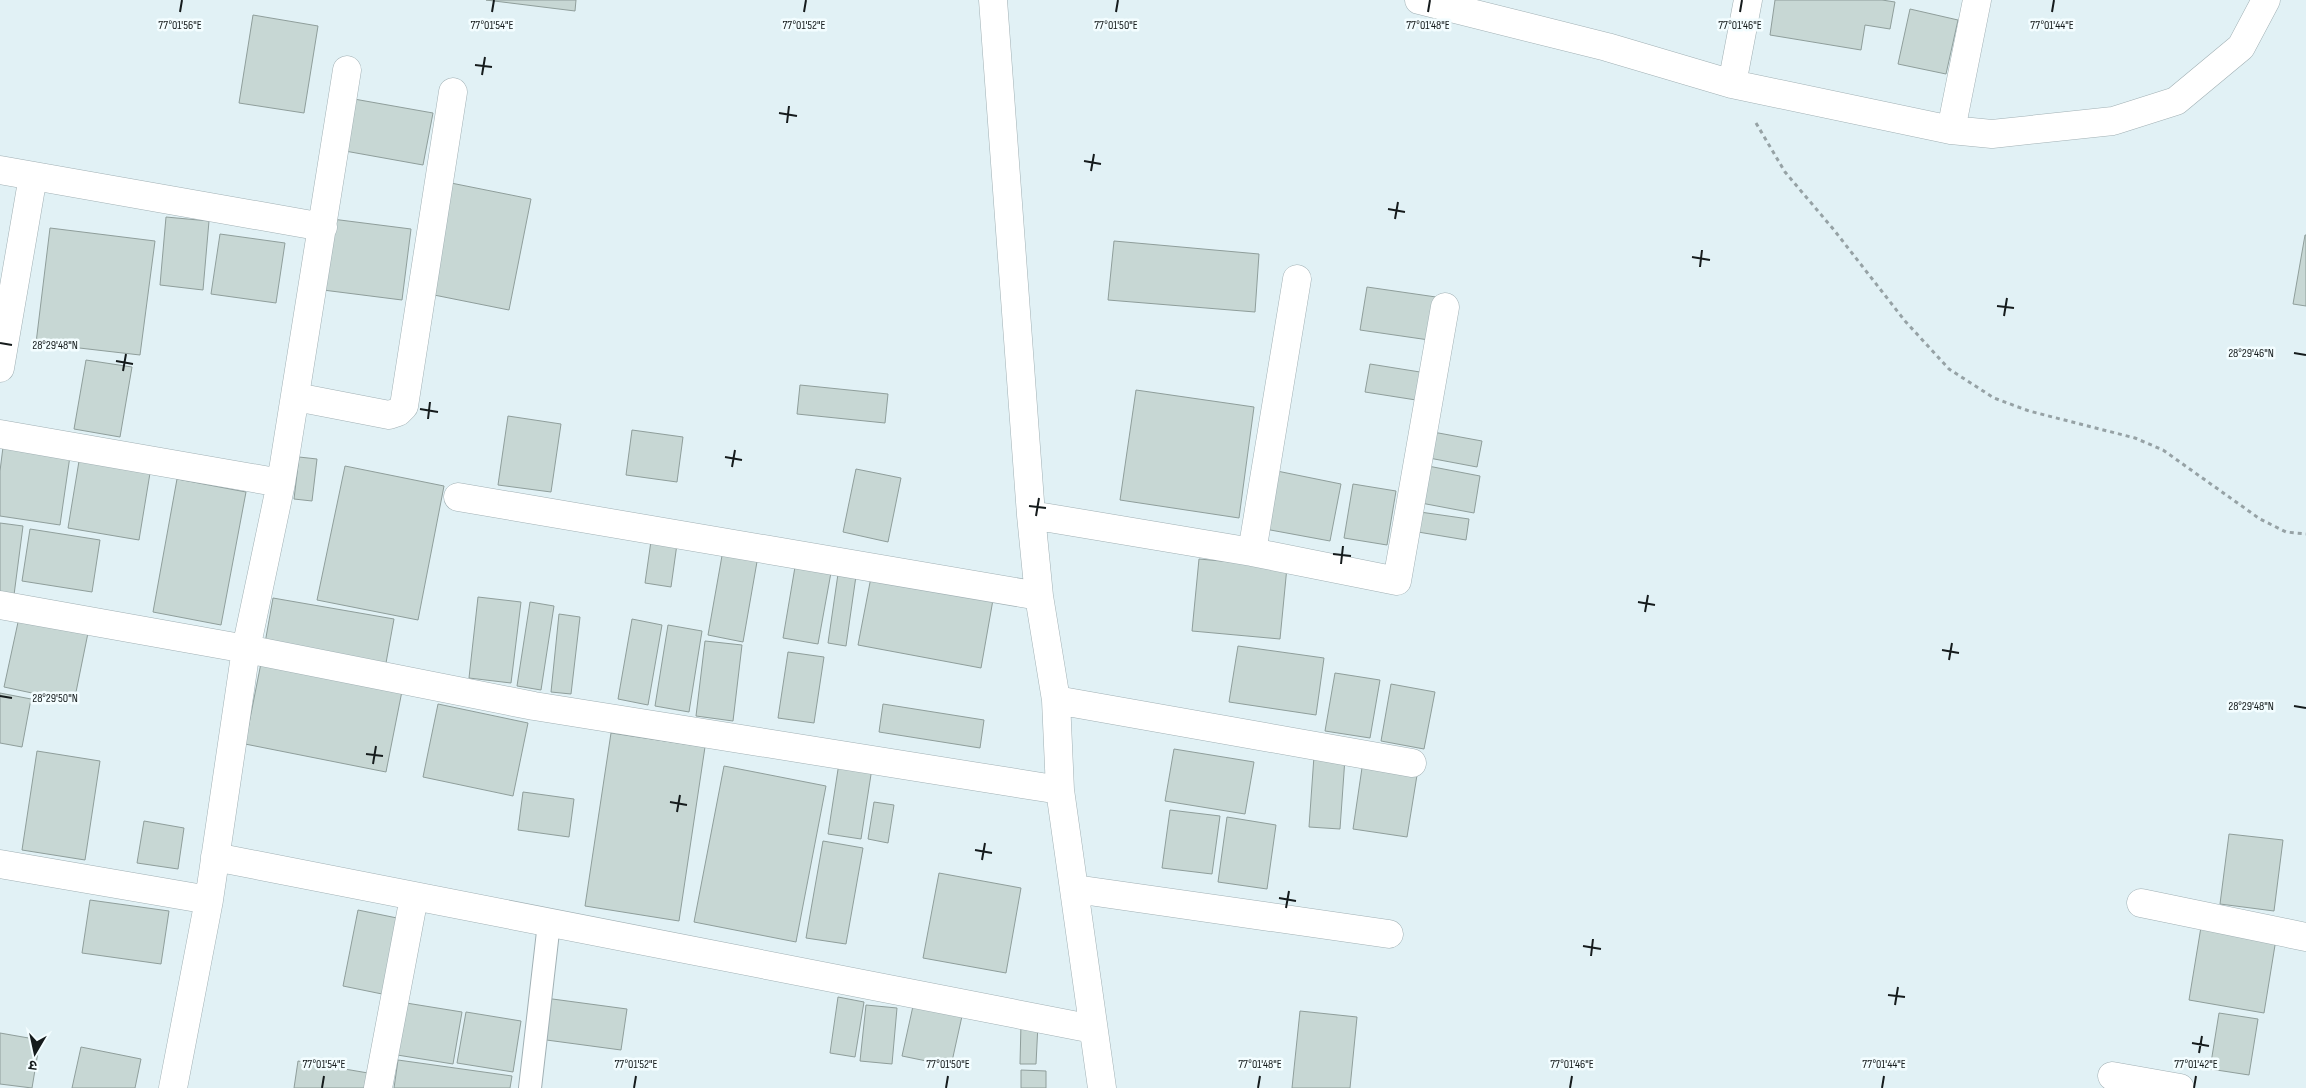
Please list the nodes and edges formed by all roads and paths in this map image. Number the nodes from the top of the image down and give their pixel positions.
1 (994, 0) edge
2 (1419, 0) edge
3 (1748, 0) edge
4 (1977, 0) edge
5 (2266, 0) edge
6 (347, 70) dead end
7 (1732, 84) junction
8 (453, 92) dead end
9 (1951, 130) junction
10 (0, 170) edge
11 (33, 176) junction
12 (322, 227) junction
13 (1297, 279) dead end
14 (1446, 307) dead end
15 (0, 368) edge
16 (296, 397) junction
17 (0, 434) edge
18 (281, 483) junction
19 (458, 497) dead end
20 (1031, 515) junction
21 (2306, 534) edge
22 (1252, 552) junction
23 (1039, 596) junction
24 (0, 605) edge
25 (246, 649) junction
26 (1056, 700) junction
27 (1412, 764) dead end
28 (1060, 790) junction
29 (215, 857) junction
30 (0, 864) edge
31 (1075, 889) junction
32 (414, 896) junction
33 (209, 900) junction
34 (2141, 903) dead end
35 (549, 923) junction
36 (1389, 934) dead end
37 (2306, 937) edge
38 (1094, 1029) junction
39 (2112, 1076) dead end
40 (173, 1088) edge
41 (378, 1088) edge
42 (530, 1088) edge
43 (1102, 1088) edge
44 (2180, 1088) edge

1 - 20 street
2 - 7 street
3 - 7 street
4 - 9 street
5 - 9 street
6 - 12 street
7 - 9 street
7 - 21 path
8 - 16 street
10 - 11 street
11 - 12 street
11 - 15 street
12 - 16 street
13 - 22 street
14 - 22 street
16 - 18 street
17 - 18 street
18 - 25 street
19 - 23 street
20 - 22 street
20 - 23 street
23 - 26 street
24 - 25 street
25 - 28 street
25 - 29 street
26 - 27 street
26 - 28 street
28 - 31 street
29 - 32 street
29 - 33 street
30 - 33 street
31 - 36 street
31 - 38 street
32 - 35 street
32 - 41 street
33 - 40 street
34 - 37 street
35 - 38 street
35 - 42 lane
38 - 43 street
39 - 44 street

